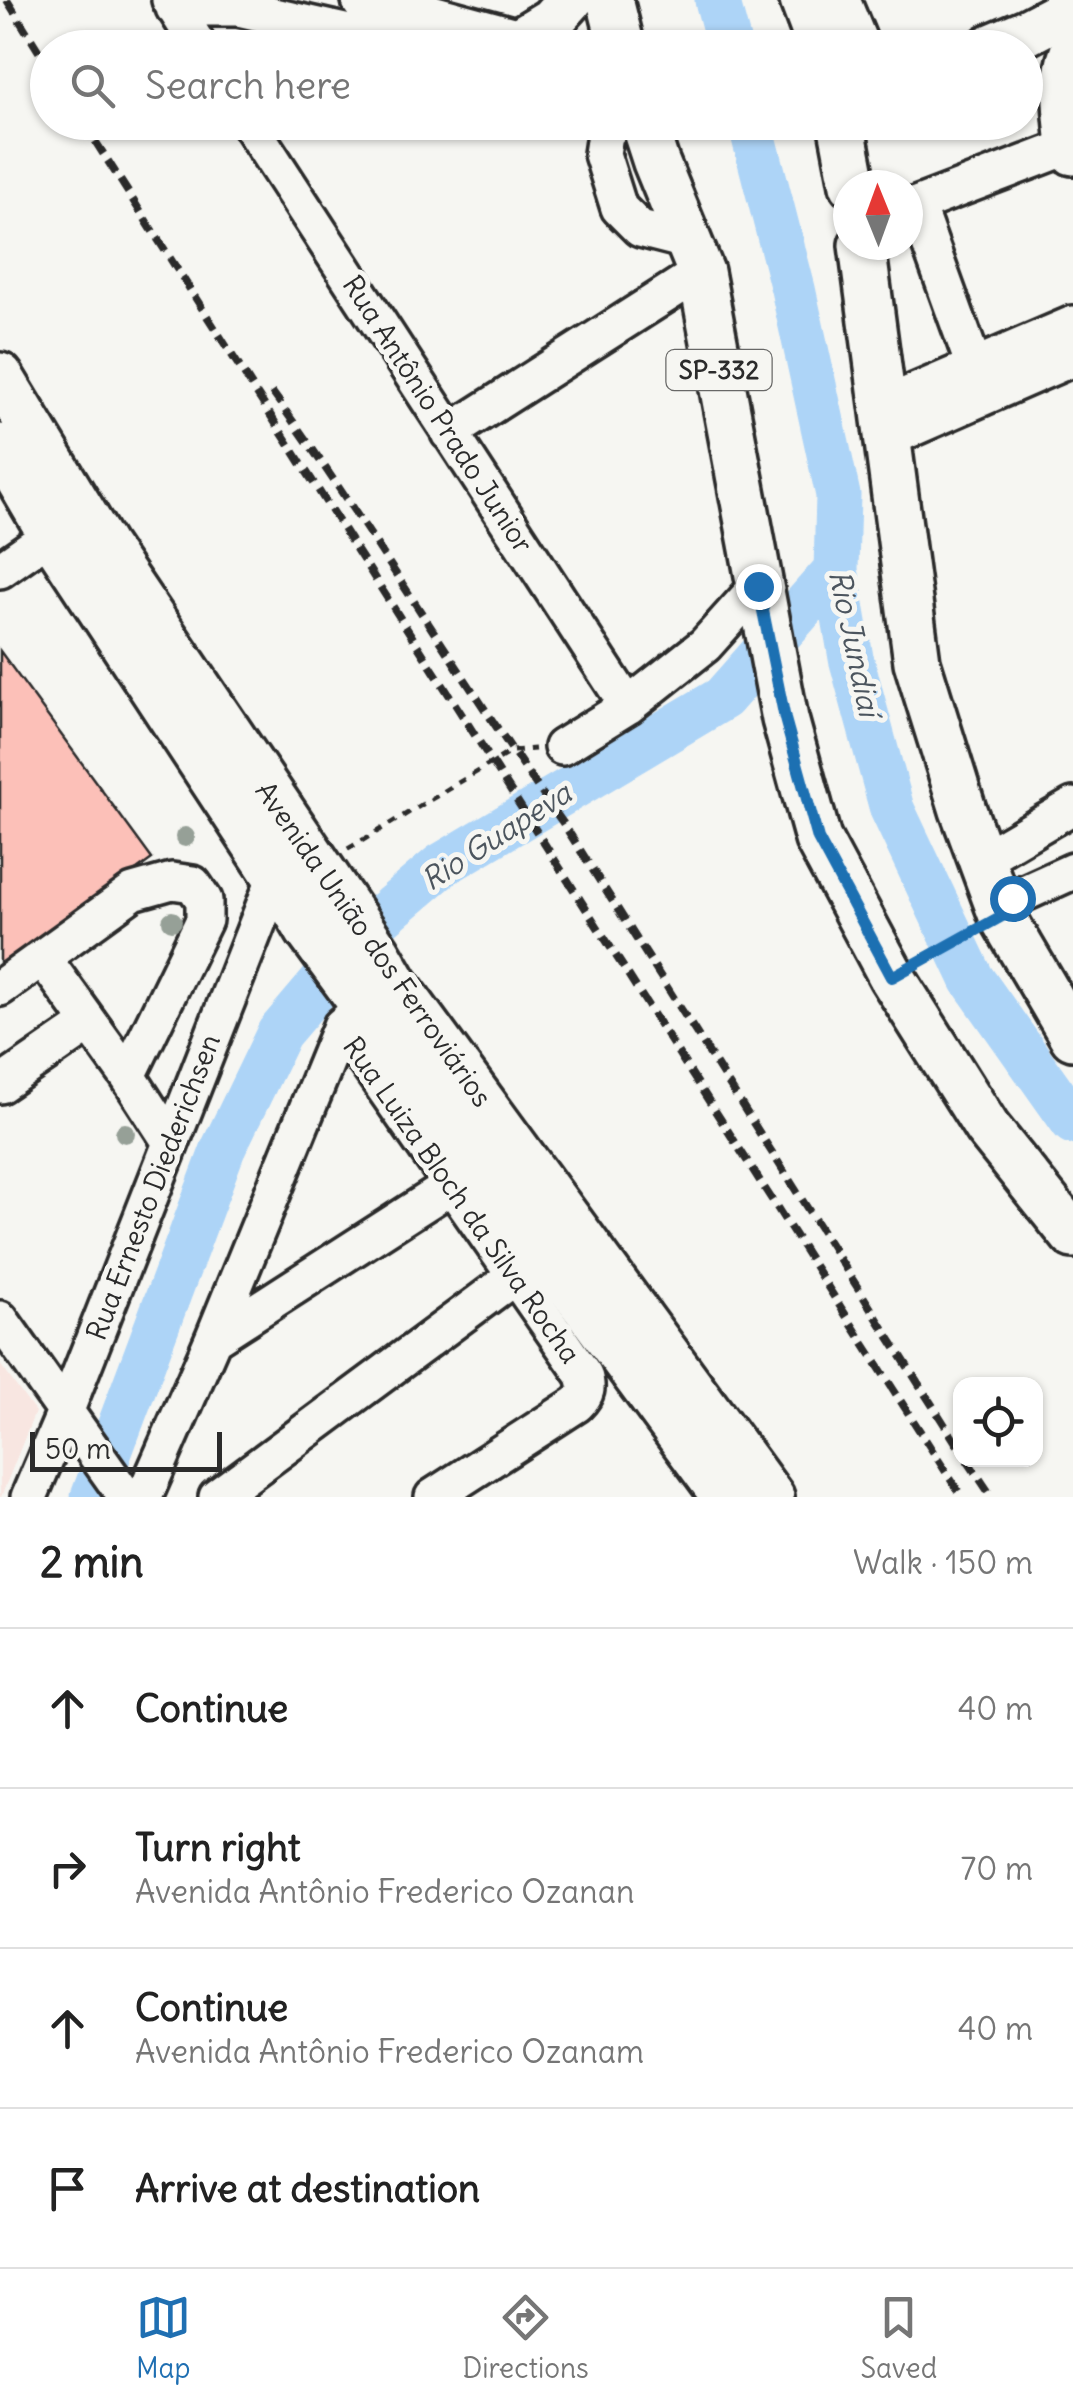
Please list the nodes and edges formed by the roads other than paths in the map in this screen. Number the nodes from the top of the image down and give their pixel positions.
1 (365, 0) edge
2 (570, 0) edge
3 (610, 0) edge
4 (803, 0) edge
5 (842, 0) edge
6 (172, 4) edge
7 (1073, 8) edge
8 (189, 30) edge
9 (416, 30) edge
10 (543, 30) edge
11 (618, 30) edge
12 (814, 30) edge
13 (854, 30) edge
14 (1032, 30) edge
15 (1073, 52) edge
16 (260, 140) edge
17 (625, 140) edge
18 (845, 140) edge
19 (1071, 149) edge
20 (851, 170) edge
21 (923, 202) edge
22 (923, 234) edge
23 (694, 256) junction
24 (864, 260) edge
25 (1073, 324) edge
26 (1073, 358) edge
27 (974, 366) junction
28 (0, 376) edge
29 (886, 424) junction
30 (450, 433) junction
31 (0, 447) edge
32 (66, 523) junction
33 (0, 570) edge
34 (763, 605) junction
35 (628, 706) junction
36 (562, 747) road end
37 (1073, 806) edge
38 (982, 860) junction
39 (1073, 871) edge
40 (276, 876) junction
41 (1000, 910) junction
42 (43, 958) junction
43 (0, 988) edge
44 (368, 994) junction
45 (90, 1024) junction
46 (1073, 1037) edge
47 (128, 1076) junction
48 (1, 1082) edge
49 (170, 1141) junction
50 (451, 1186) junction
51 (1073, 1235) edge
52 (515, 1276) junction
53 (0, 1319) edge
54 (213, 1339) junction
55 (73, 1420) junction
56 (131, 1496) edge
57 (29, 1497) edge
58 (217, 1497) edge
59 (433, 1497) edge
60 (725, 1497) edge
61 (771, 1497) edge

1 - 9 main road
2 - 10 main road
3 - 11 main road
4 - 12 main road
5 - 13 street
6 - 8 street
6 - 9 street
7 - 14 main road
15 - 19 main road
16 - 30 street, Rua Antônio Prado Junior
17 - 23 main road, SP-332
18 - 20 main road
19 - 21 street
22 - 27 street
23 - 30 street
23 - 34 main road, SP-332
24 - 29 main road
25 - 27 street
26 - 29 street
27 - 29 street
28 - 32 main road, Avenida União dos Ferroviários
29 - 38 main road
30 - 35 street, Rua Antônio Prado Junior
31 - 32 main road, Avenida União dos Ferroviários
32 - 33 street
32 - 40 main road, Avenida União dos Ferroviários
32 - 44 main road, Avenida União dos Ferroviários
34 - 35 street
34 - 51 main road, SP-332
35 - 36 street
37 - 38 street
38 - 41 main road
39 - 41 street
40 - 44 main road, Avenida União dos Ferroviários
40 - 49 street, Rua Ernesto Diederichsen
41 - 46 main road
42 - 43 street
42 - 45 street
42 - 47 street
44 - 50 street, Rua Luiza Bloch da Silva Rocha
44 - 54 street
44 - 60 main road, Avenida União dos Ferroviários
44 - 61 main road, Avenida União dos Ferroviários
45 - 47 street
45 - 48 street
47 - 49 street
49 - 55 street, Rua Ernesto Diederichsen
50 - 52 street, Rua Luiza Bloch da Silva Rocha
50 - 54 street
52 - 58 street
52 - 59 street, Rua Luiza Bloch da Silva Rocha
53 - 55 street
54 - 56 street
55 - 56 street
55 - 57 street, Rua Ernesto Diederichsen

